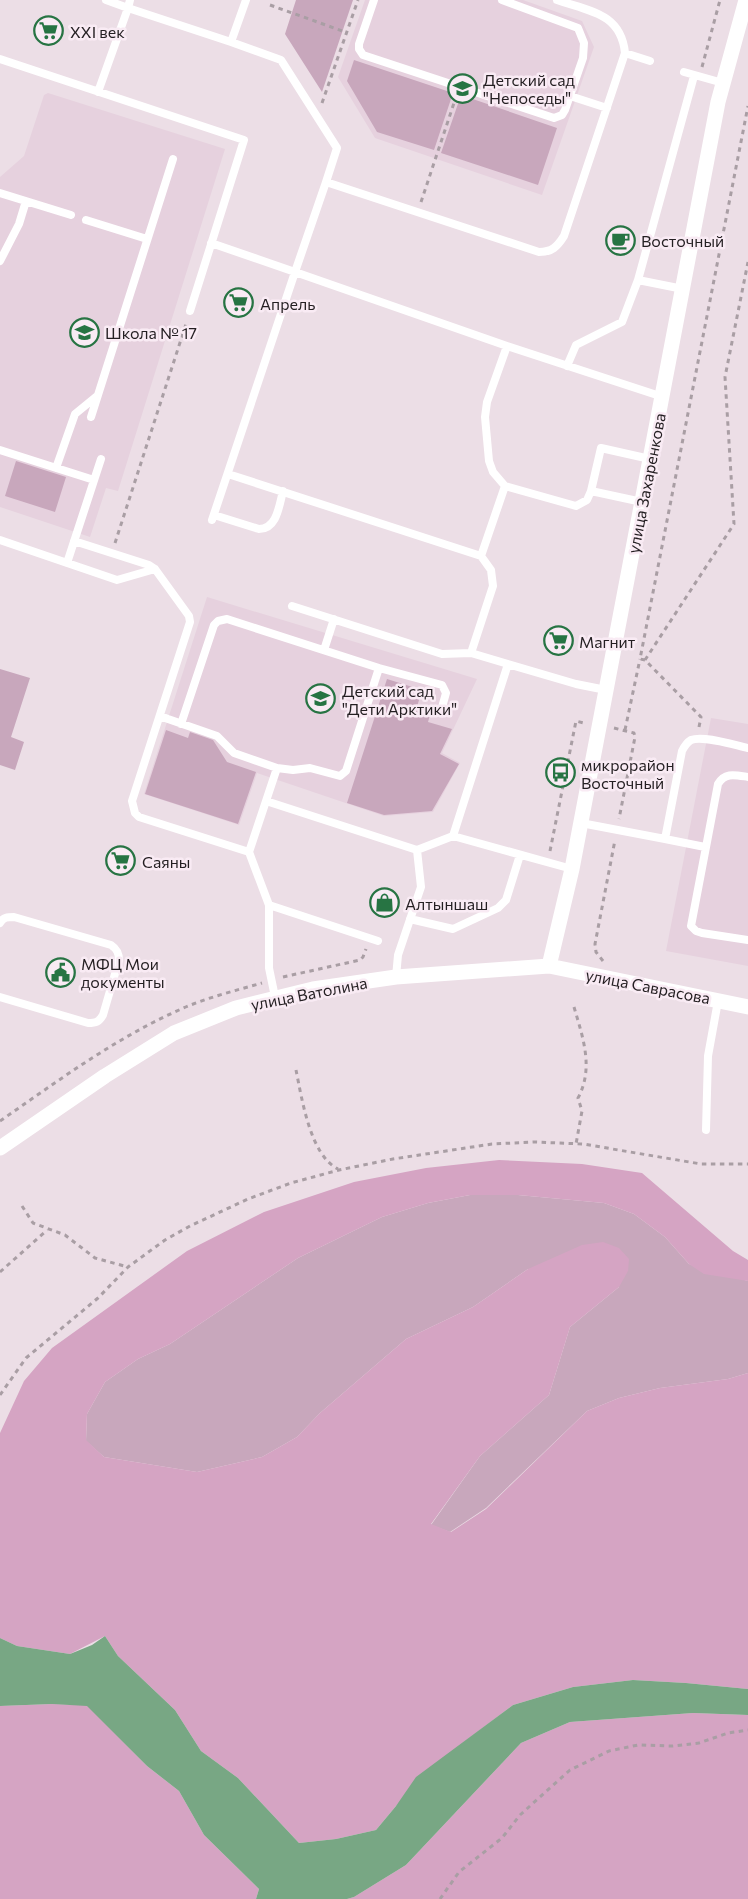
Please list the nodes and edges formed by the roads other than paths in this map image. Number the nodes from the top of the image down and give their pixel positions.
1 (106, 0) edge
2 (246, 0) edge
3 (374, 0) edge
4 (501, 0) edge
5 (556, 0) edge
6 (746, 0) edge
7 (129, 4) edge
8 (231, 42) junction
9 (625, 53) junction
10 (0, 59) edge
11 (650, 62) dead end
12 (684, 72) dead end
13 (697, 76) junction
14 (723, 83) junction
15 (98, 92) junction
16 (570, 96) junction
17 (607, 108) junction
18 (173, 159) dead end
19 (326, 182) junction
20 (0, 193) edge
21 (26, 201) junction
22 (71, 215) dead end
23 (86, 220) dead end
24 (147, 239) junction
25 (211, 243) junction
26 (0, 261) edge
27 (295, 272) junction
28 (638, 280) junction
29 (683, 288) junction
30 (190, 311) road end
31 (507, 346) junction
32 (567, 366) junction
33 (98, 395) junction
34 (663, 397) junction
35 (91, 417) dead end
36 (0, 450) edge
37 (101, 459) dead end
38 (650, 459) junction
39 (56, 468) junction
40 (228, 474) junction
41 (94, 480) junction
42 (505, 486) junction
43 (283, 491) junction
44 (591, 491) junction
45 (642, 502) junction
46 (0, 540) edge
47 (74, 541) junction
48 (481, 556) junction
49 (67, 563) junction
50 (155, 569) junction
51 (292, 606) dead end
52 (334, 619) junction
53 (324, 650) junction
54 (471, 653) junction
55 (508, 664) junction
56 (379, 668) junction
57 (606, 690) junction
58 (441, 711) dead end
59 (160, 716) junction
60 (181, 724) junction
61 (748, 748) edge
62 (277, 768) junction
63 (748, 777) edge
64 (267, 801) junction
65 (580, 823) junction
66 (453, 836) junction
67 (665, 839) junction
68 (705, 847) junction
69 (417, 850) junction
70 (249, 852) junction
71 (520, 855) junction
72 (572, 869) junction
73 (269, 905) junction
74 (410, 919) junction
75 (0, 923) edge
76 (748, 940) edge
77 (378, 941) dead end
78 (549, 966) junction
79 (396, 977) junction
80 (0, 997) edge
81 (274, 997) junction
82 (718, 1001) junction
83 (748, 1006) edge
84 (706, 1130) dead end
85 (0, 1148) edge

1 - 7 lane
2 - 8 lane
3 - 16 lane
4 - 16 lane
5 - 9 lane
6 - 14 street, улица Захаренкова
7 - 8 lane
7 - 15 lane
8 - 19 lane
9 - 11 lane
9 - 17 lane
10 - 15 lane
12 - 13 lane
13 - 14 lane
13 - 28 lane
14 - 29 street, улица Захаренкова
15 - 25 lane
16 - 17 lane
17 - 19 lane
18 - 24 lane
19 - 27 lane
20 - 21 lane
21 - 22 lane
21 - 26 lane
23 - 24 lane
24 - 33 lane
25 - 27 lane
25 - 30 lane
27 - 31 lane
27 - 40 lane
28 - 29 lane
28 - 32 lane
29 - 34 street, улица Захаренкова
31 - 32 lane
31 - 42 lane
32 - 34 lane
33 - 35 lane
33 - 39 lane
34 - 38 street, улица Захаренкова
36 - 39 lane
37 - 41 lane
38 - 44 lane
38 - 45 street, улица Захаренкова
39 - 41 lane
40 - 43 lane
40 - 43 lane
41 - 47 lane
42 - 44 lane
42 - 48 lane
43 - 48 lane
44 - 45 lane
45 - 57 street, улица Захаренкова
46 - 49 lane
47 - 49 lane
47 - 50 lane
48 - 54 lane
49 - 50 lane
50 - 59 lane
51 - 52 lane
52 - 53 lane
52 - 54 lane
53 - 56 lane
53 - 60 lane
54 - 55 lane
55 - 57 lane
55 - 66 lane
56 - 58 lane
56 - 62 lane
57 - 65 street, улица Захаренкова
59 - 60 lane
59 - 70 lane
60 - 62 lane
61 - 67 lane
62 - 64 lane
63 - 68 lane
64 - 69 lane
64 - 70 lane
65 - 67 lane
65 - 72 street, улица Захаренкова
66 - 69 lane
66 - 71 lane
67 - 68 lane
68 - 76 lane
69 - 74 lane
70 - 73 lane
71 - 72 lane
71 - 74 lane
72 - 78 street, улица Захаренкова
73 - 77 lane
73 - 81 lane
74 - 79 lane
75 - 80 lane
78 - 79 street, улица Ватолина
78 - 82 street, улица Саврасова
79 - 81 street, улица Ватолина
81 - 85 street, улица Ватолина
82 - 83 street, улица Саврасова
82 - 84 lane

